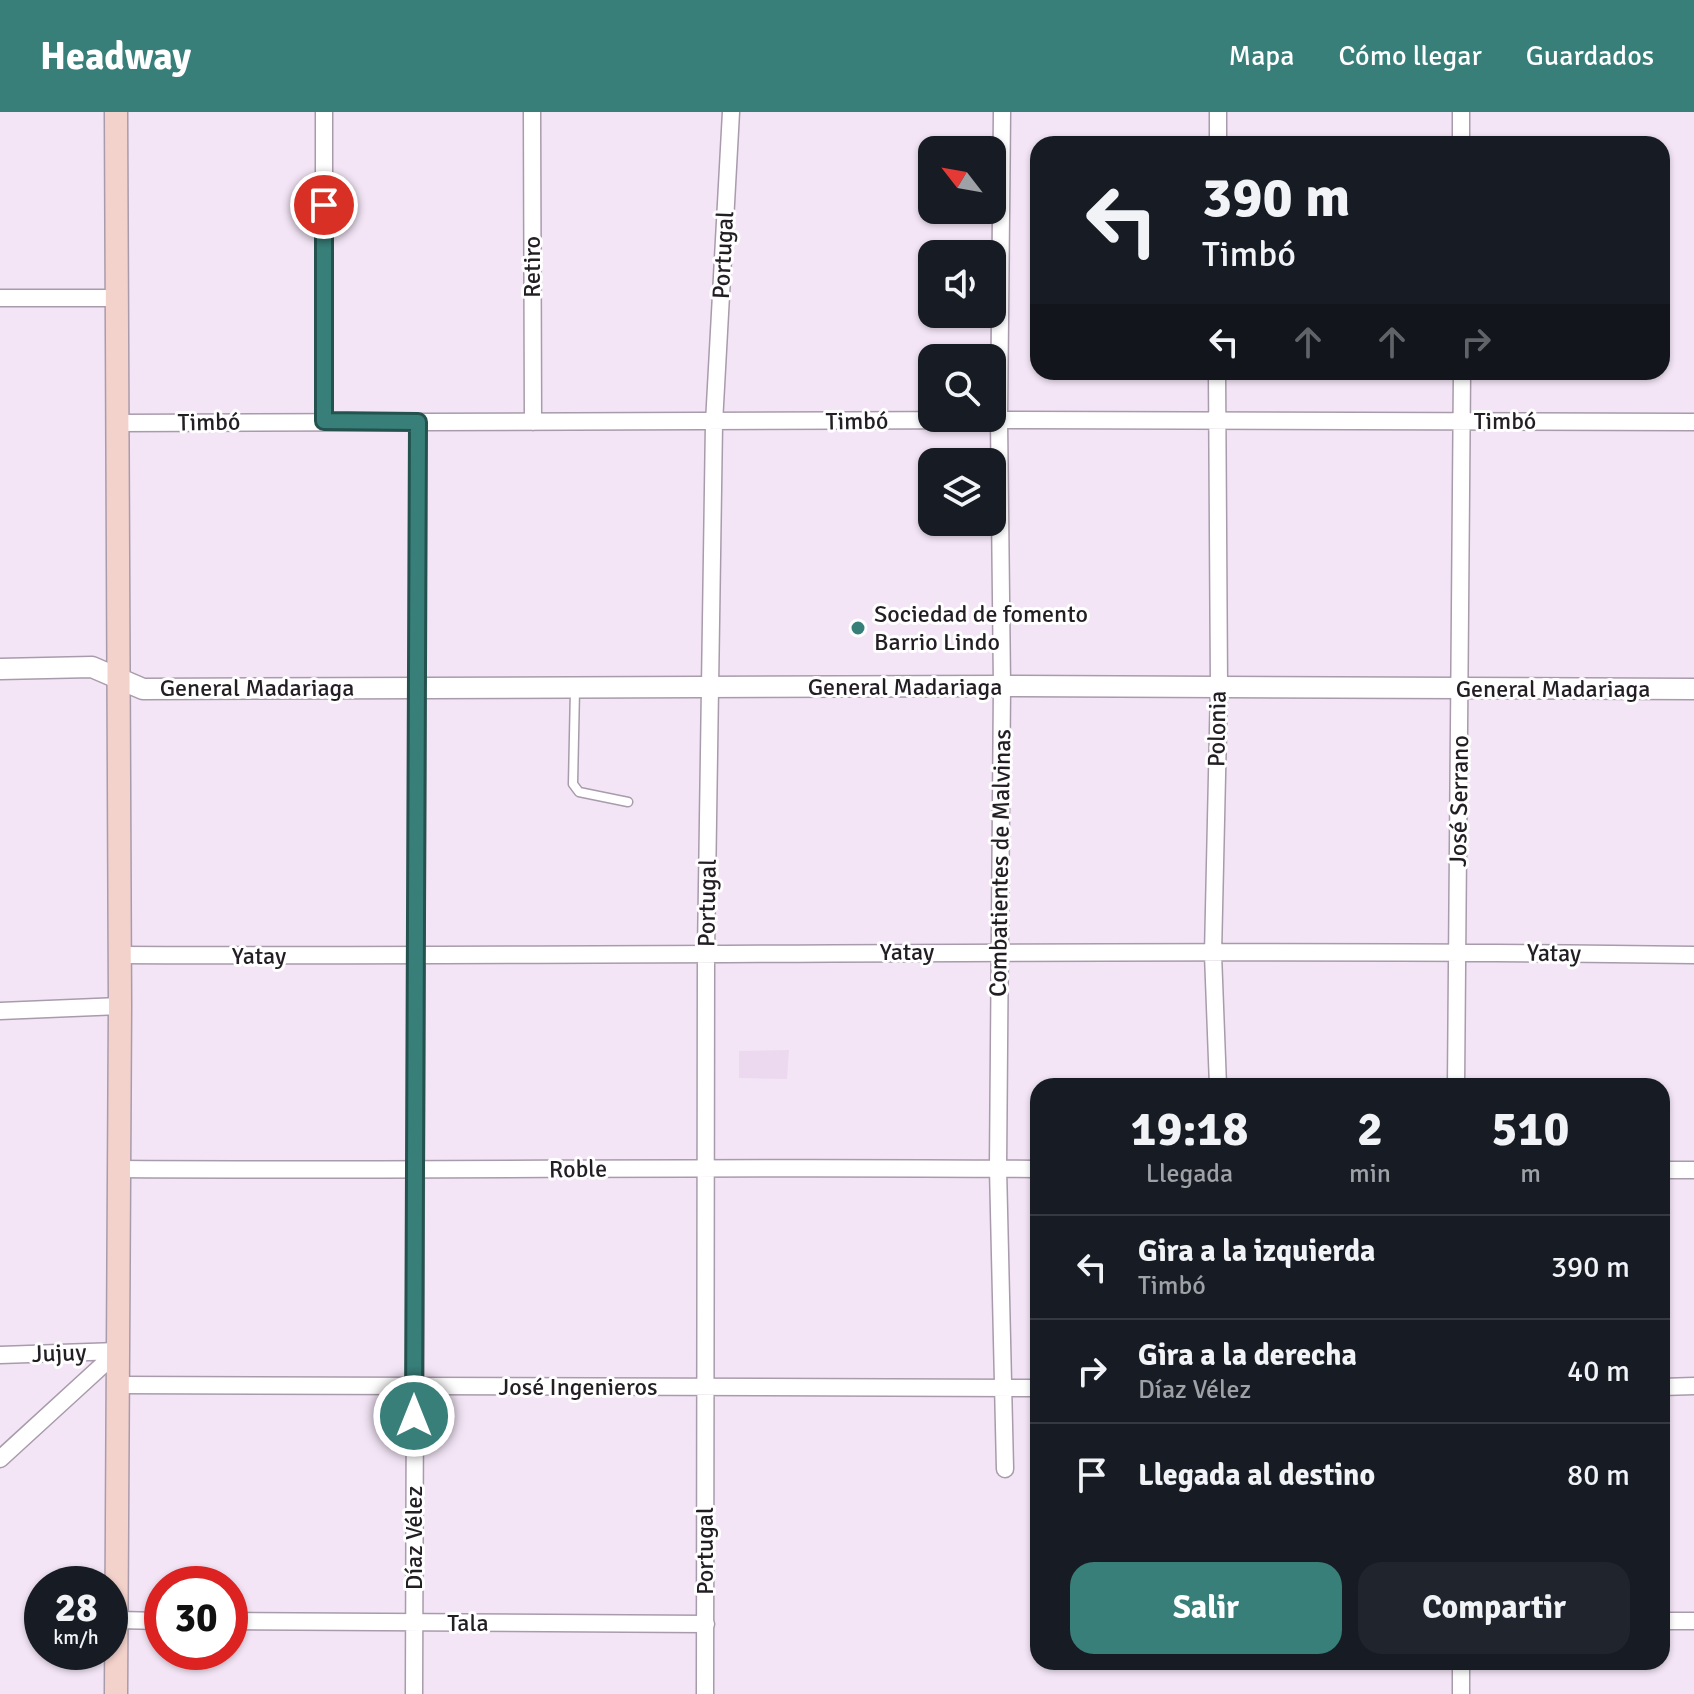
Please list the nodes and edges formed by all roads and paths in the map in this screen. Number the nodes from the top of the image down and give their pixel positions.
1 (116, 112) edge
2 (324, 112) edge
3 (532, 112) edge
4 (731, 112) edge
5 (1002, 112) edge
6 (1218, 112) edge
7 (1461, 112) edge
8 (1218, 136) edge
9 (1461, 136) edge
10 (0, 298) edge
11 (117, 298) junction
12 (1000, 344) edge
13 (1217, 380) edge
14 (1462, 380) edge
15 (1006, 420) edge
16 (1217, 420) junction
17 (324, 421) junction
18 (918, 421) edge
19 (1462, 421) junction
20 (418, 422) junction
21 (533, 422) junction
22 (1694, 422) edge
23 (117, 423) junction
24 (714, 423) junction
25 (999, 432) edge
26 (0, 669) edge
27 (118, 676) junction
28 (1002, 686) junction
29 (1219, 686) junction
30 (416, 687) junction
31 (575, 688) junction
32 (711, 688) junction
33 (1461, 689) junction
34 (1694, 689) edge
35 (628, 802) dead end
36 (706, 952) junction
37 (999, 952) junction
38 (1456, 952) junction
39 (1213, 954) junction
40 (119, 955) junction
41 (1694, 955) edge
42 (417, 956) junction
43 (120, 1006) junction
44 (0, 1011) edge
45 (1218, 1078) edge
46 (1456, 1078) edge
47 (707, 1167) junction
48 (998, 1168) junction
49 (117, 1169) junction
50 (1030, 1169) edge
51 (1670, 1170) edge
52 (1694, 1170) edge
53 (414, 1171) junction
54 (118, 1351) junction
55 (0, 1355) edge
56 (118, 1385) junction
57 (414, 1386) junction
58 (1694, 1386) edge
59 (1005, 1387) junction
60 (1670, 1387) edge
61 (704, 1388) junction
62 (1030, 1388) edge
63 (0, 1459) edge
64 (1005, 1469) dead end
65 (118, 1566) edge
66 (248, 1621) edge
67 (1670, 1621) edge
68 (1694, 1621) edge
69 (414, 1623) junction
70 (706, 1624) junction
71 (117, 1670) edge
72 (1461, 1670) edge
73 (116, 1694) edge
74 (414, 1694) edge
75 (705, 1694) edge
76 (1461, 1694) edge

1 - 11 main road
2 - 17 street
3 - 21 street, Retiro
4 - 24 street, Portugal
5 - 12 street, Combatientes de Malvinas
6 - 8 street
7 - 9 street
10 - 11 street
11 - 23 main road
13 - 16 street, Polonia
14 - 19 street, José Serrano
15 - 16 street, Timbó
16 - 19 street, Timbó
16 - 29 street, Polonia
17 - 20 street, Timbó
17 - 23 street, Timbó
18 - 24 street, Timbó
19 - 22 street, Timbó
19 - 33 street, José Serrano
20 - 21 street, Timbó
20 - 30 street, Díaz Vélez
21 - 24 street, Timbó
23 - 27 main road
24 - 32 street, Portugal
25 - 28 street, Combatientes de Malvinas
26 - 27 street, General Madariaga
27 - 30 street, General Madariaga
27 - 40 main road
28 - 29 street, General Madariaga
28 - 32 street, General Madariaga
28 - 37 street, Combatientes de Malvinas
29 - 33 street, General Madariaga
29 - 39 street, Polonia
30 - 31 street, General Madariaga
30 - 42 street, Díaz Vélez
31 - 32 street, General Madariaga
31 - 35 lane
32 - 36 street, Portugal
33 - 34 street, General Madariaga
33 - 38 street, José Serrano
36 - 37 street, Yatay
36 - 42 street, Yatay
36 - 47 street, Portugal
37 - 39 street, Yatay
37 - 48 street, Combatientes de Malvinas
38 - 39 street, Yatay
38 - 41 street, Yatay
38 - 46 street, José Serrano
39 - 45 street, Polonia
40 - 42 street, Yatay
40 - 43 main road
42 - 53 street, Díaz Vélez
43 - 44 street
43 - 49 main road
47 - 48 street, Roble
47 - 53 street, Roble
47 - 61 street, Portugal
48 - 50 street, Roble
48 - 59 street, Combatientes de Malvinas
49 - 53 street, Roble
49 - 54 main road
51 - 52 street
53 - 57 street, Díaz Vélez
54 - 55 street, Jujuy
54 - 56 main road
54 - 63 street
56 - 57 street, José Ingenieros
56 - 65 main road
57 - 61 street, José Ingenieros
57 - 69 street, Díaz Vélez
58 - 60 street
59 - 61 street, José Ingenieros
59 - 62 street, José Ingenieros
59 - 64 street, Combatientes de Malvinas
61 - 70 street, Portugal
66 - 69 street, Tala
67 - 68 street
69 - 70 street, Tala
69 - 74 street, Díaz Vélez
70 - 75 street, Portugal
71 - 73 main road
72 - 76 street

